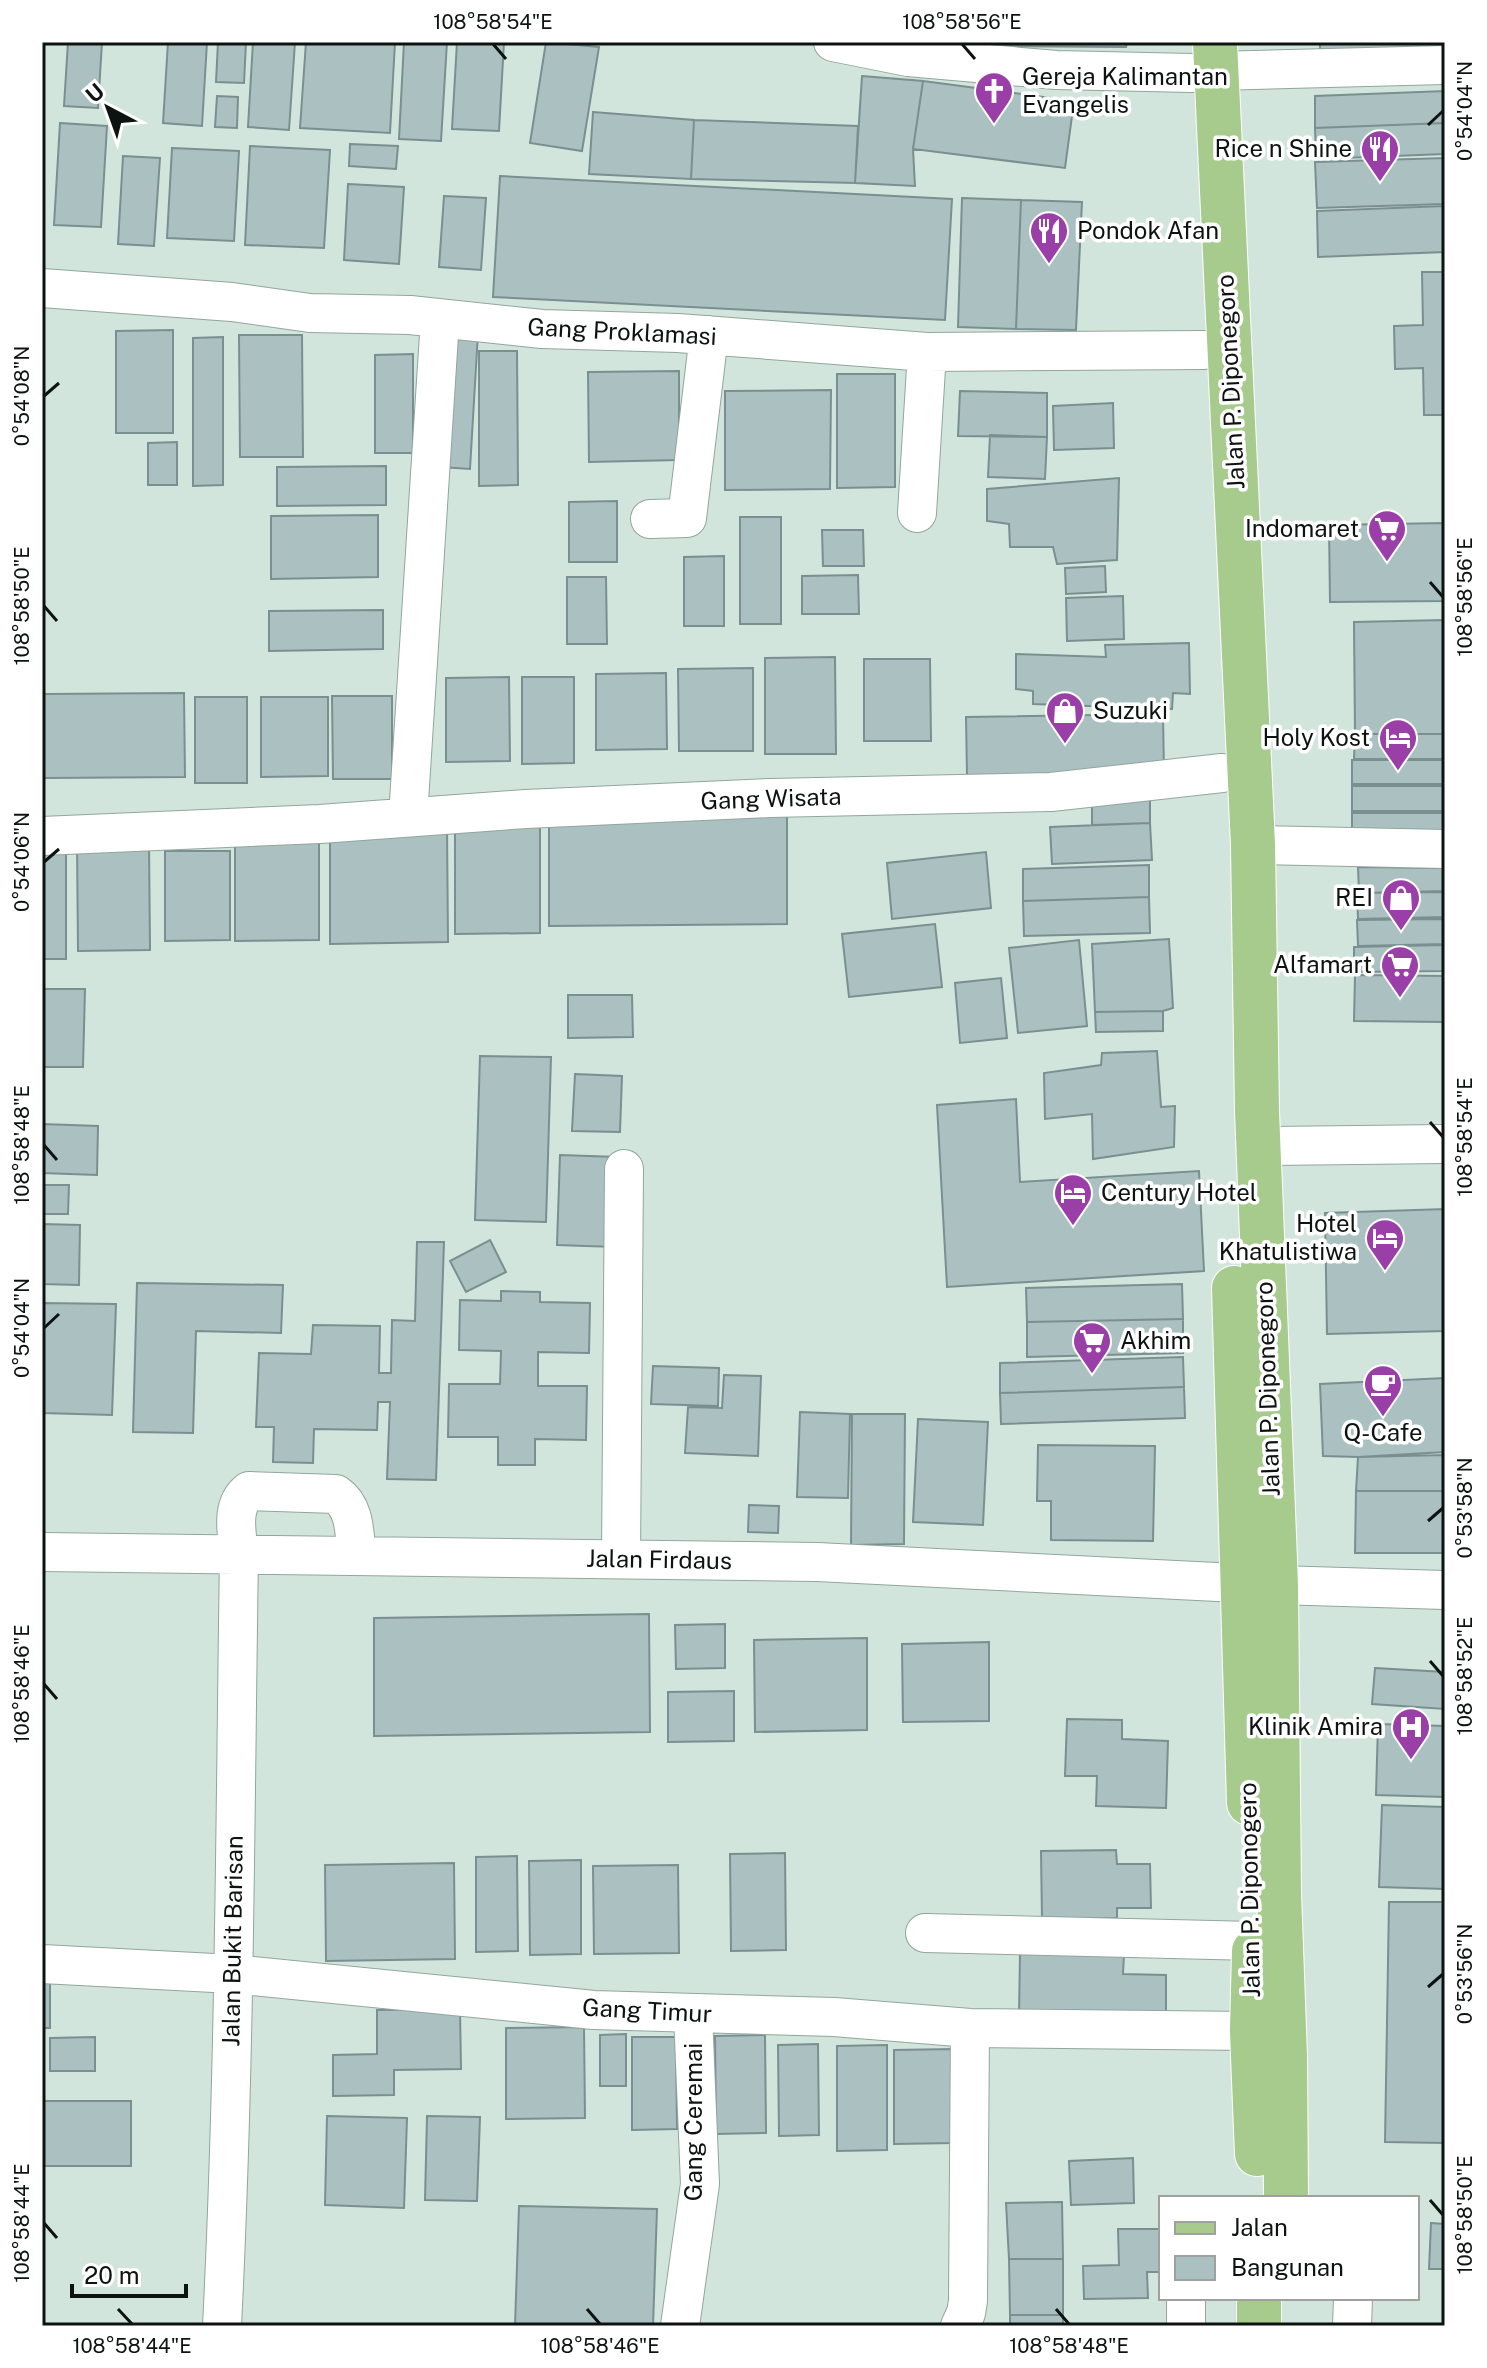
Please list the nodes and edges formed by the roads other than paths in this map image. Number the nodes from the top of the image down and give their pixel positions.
1 (833, 42) edge
2 (1203, 57) edge
3 (1445, 65) edge
4 (42, 288) edge
5 (440, 319) junction
6 (709, 335) junction
7 (1204, 350) junction
8 (927, 352) junction
9 (917, 513) dead end
10 (650, 519) dead end
11 (1222, 773) junction
12 (408, 817) junction
13 (42, 836) edge
14 (1253, 845) junction
15 (1445, 849) edge
16 (1445, 1144) edge
17 (1259, 1146) junction
18 (624, 1169) dead end
19 (42, 1552) edge
20 (239, 1555) junction
21 (357, 1556) junction
22 (621, 1559) junction
23 (1258, 1583) junction
24 (1445, 1590) edge
25 (925, 1933) dead end
26 (1254, 1941) junction
27 (42, 1964) edge
28 (233, 1974) junction
29 (693, 2014) junction
30 (970, 2028) junction
31 (1252, 2031) junction
32 (1258, 2196) edge
33 (1286, 2196) edge
34 (1186, 2300) edge
35 (1259, 2300) edge
36 (1287, 2300) edge
37 (1353, 2300) edge
38 (222, 2326) edge
39 (680, 2326) edge
40 (960, 2326) edge
41 (1186, 2326) edge
42 (1259, 2326) edge
43 (1287, 2326) edge
44 (1352, 2326) edge

1 - 2 street
2 - 3 street
2 - 7 main road, Jalan P. Diponegoro
2 - 14 main road, Jalan P. Diponegoro
4 - 5 street, Gang Proklamasi
5 - 6 street, Gang Proklamasi
5 - 12 street
6 - 8 street, Gang Proklamasi
6 - 10 street
7 - 8 street, Gang Proklamasi
7 - 11 main road, Jalan P. Diponegoro
8 - 9 street
11 - 12 street, Gang Wisata
11 - 23 main road, Jalan P. Diponegoro
12 - 13 street, Gang Wisata
14 - 15 street
14 - 17 main road, Jalan P. Diponegoro
16 - 17 street
17 - 23 main road, Jalan P. Diponegoro
18 - 22 street
19 - 20 street, Jalan Firdaus
20 - 21 street, Jalan Firdaus
20 - 21 street, Jalan Bukit Barisan
20 - 28 street, Jalan Bukit Barisan
21 - 22 street, Jalan Firdaus
22 - 23 street, Jalan Firdaus
23 - 24 street, Jalan Firdaus
23 - 26 main road, Jalan P. Diponogero
23 - 33 main road, Jalan P. Diponogero
25 - 26 street
26 - 31 main road, Jalan P. Diponogero
27 - 28 street, Gang Timur
28 - 29 street, Gang Timur
28 - 38 street, Jalan Bukit Barisan
29 - 30 street, Gang Timur
29 - 39 street, Gang Ceremai
30 - 31 street, Gang Timur
30 - 40 street
31 - 32 main road, Jalan P. Diponogero
34 - 41 street
35 - 42 main road
36 - 43 main road
37 - 44 street

